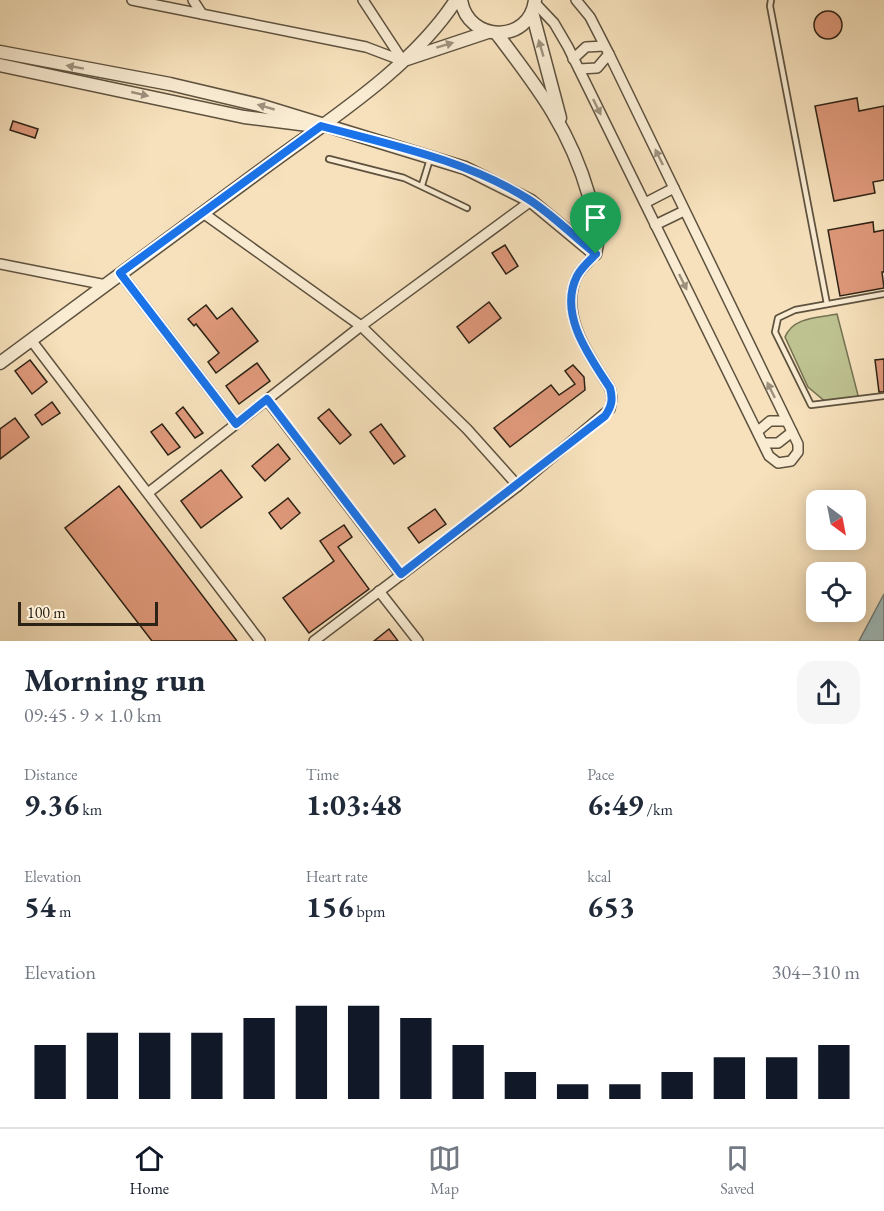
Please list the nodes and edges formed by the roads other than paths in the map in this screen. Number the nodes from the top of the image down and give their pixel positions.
1 (132, 0) edge
2 (193, 0) edge
3 (363, 0) edge
4 (456, 0) edge
5 (461, 0) edge
6 (576, 0) edge
7 (771, 0) edge
8 (534, 5) edge
9 (202, 14) junction
10 (493, 33) junction
11 (606, 50) junction
12 (0, 52) edge
13 (573, 59) junction
14 (403, 61) junction
15 (0, 65) edge
16 (579, 69) junction
17 (562, 125) junction
18 (321, 126) junction
19 (431, 157) junction
20 (330, 159) dead end
21 (422, 185) junction
22 (674, 188) junction
23 (531, 201) junction
24 (645, 203) junction
25 (467, 208) dead end
26 (684, 211) junction
27 (203, 213) junction
28 (655, 225) junction
29 (596, 254) junction
30 (0, 264) edge
31 (120, 273) junction
32 (106, 285) junction
33 (884, 294) edge
34 (827, 304) junction
35 (360, 326) junction
36 (31, 340) junction
37 (0, 363) edge
38 (884, 396) edge
39 (267, 399) junction
40 (786, 421) junction
41 (236, 424) junction
42 (758, 431) junction
43 (792, 432) junction
44 (764, 443) junction
45 (518, 486) junction
46 (148, 493) junction
47 (401, 574) junction
48 (379, 591) junction
49 (260, 641) edge
50 (314, 641) edge
51 (418, 641) edge

1 - 9 street
2 - 9 street
3 - 14 street
4 - 14 street
5 - 10 street
6 - 11 street
7 - 34 lane
8 - 10 street
8 - 13 street
17 -> 8 street
9 - 14 street
14 -> 10 street
10 - 17 street
11 - 13 street
11 - 16 street
22 -> 11 street
18 -> 12 street
13 - 16 street
14 - 18 street
15 -> 18 street
16 -> 24 street
17 - 29 street
18 - 19 street
18 - 27 street
19 - 21 lane
19 - 23 street
20 - 21 lane
21 - 25 lane
22 - 24 street
22 - 26 street
23 - 29 street
23 - 35 street
24 - 28 street
26 - 28 street
40 -> 26 street
27 - 31 street
27 - 35 street
28 -> 42 street
29 - 45 street
30 - 32 street
31 - 32 street
31 - 41 street
32 - 36 street
33 - 34 lane
34 - 38 lane
35 - 39 street
35 - 45 street
36 - 37 street
36 - 46 street
39 - 41 street
39 - 47 street
40 - 42 street
40 - 43 street
41 - 46 street
42 - 44 street
43 - 44 street
43 - 44 street
45 - 47 street
46 - 49 street
47 - 48 street
48 - 50 street
48 - 51 street

